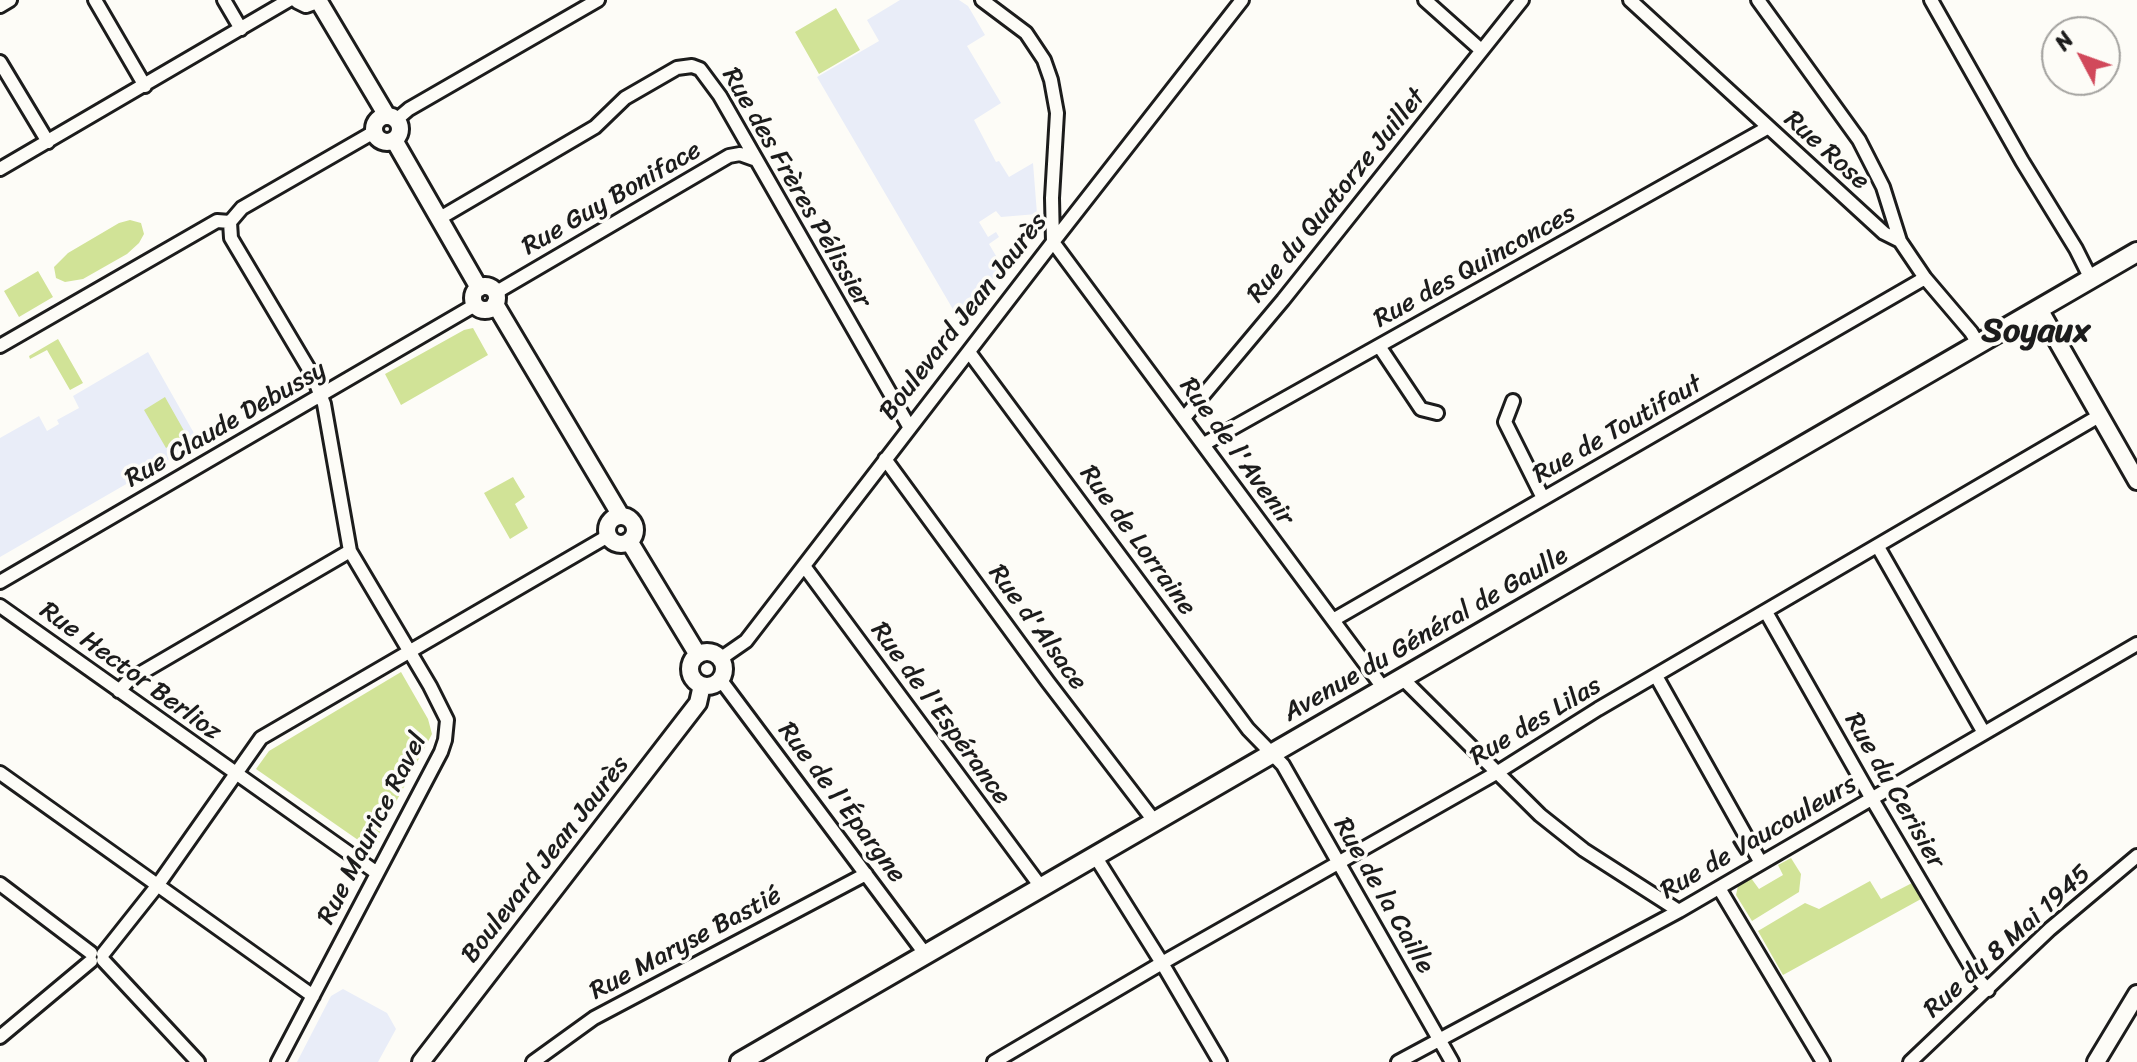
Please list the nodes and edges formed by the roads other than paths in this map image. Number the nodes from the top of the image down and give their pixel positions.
1 (10, 0) edge
2 (95, 0) edge
3 (224, 0) edge
4 (289, 0) edge
5 (598, 0) edge
6 (982, 0) edge
7 (1242, 0) edge
8 (1425, 0) edge
9 (1522, 0) edge
10 (1630, 0) edge
11 (1651, 0) edge
12 (1758, 0) edge
13 (1931, 0) edge
14 (311, 1) edge
15 (0, 6) edge
16 (1642, 11) junction
17 (241, 29) junction
18 (1481, 50) junction
19 (0, 62) edge
20 (145, 86) junction
21 (384, 122) junction
22 (1767, 128) junction
23 (48, 142) junction
24 (754, 159) junction
25 (0, 169) edge
26 (440, 218) junction
27 (230, 222) junction
28 (1900, 241) junction
29 (1053, 242) junction
30 (2137, 252) edge
31 (1925, 278) junction
32 (2091, 279) junction
33 (486, 300) junction
34 (2039, 309) junction
35 (1979, 345) junction
36 (0, 346) edge
37 (1379, 346) junction
38 (969, 352) junction
39 (321, 395) junction
40 (1513, 401) dead end
41 (1437, 413) dead end
42 (2099, 416) junction
43 (1184, 418) junction
44 (910, 428) junction
45 (1204, 444) junction
46 (885, 459) junction
47 (2137, 481) edge
48 (1543, 498) junction
49 (613, 524) junction
50 (629, 541) junction
51 (1878, 547) junction
52 (350, 551) junction
53 (804, 566) junction
54 (0, 582) edge
55 (0, 606) edge
56 (1766, 612) junction
57 (1333, 620) junction
58 (2137, 644) edge
59 (409, 650) junction
60 (698, 655) junction
61 (720, 659) junction
62 (1656, 676) junction
63 (720, 679) junction
64 (1403, 679) junction
65 (702, 685) junction
66 (1384, 689) junction
67 (119, 691) junction
68 (1984, 733) junction
69 (1272, 755) junction
70 (1498, 772) junction
71 (0, 773) edge
72 (235, 774) junction
73 (1872, 799) junction
74 (1155, 822) junction
75 (1095, 856) junction
76 (2137, 856) edge
77 (1338, 863) junction
78 (1761, 863) junction
79 (377, 873) junction
80 (866, 874) junction
81 (0, 884) edge
82 (157, 886) junction
83 (1041, 887) junction
84 (1719, 888) junction
85 (1679, 911) junction
86 (926, 955) junction
87 (97, 957) junction
88 (1162, 963) junction
89 (1988, 990) junction
90 (2137, 994) edge
91 (313, 996) junction
92 (0, 1037) edge
93 (1440, 1040) junction
94 (198, 1062) edge
95 (278, 1062) edge
96 (421, 1062) edge
97 (533, 1062) edge
98 (740, 1062) edge
99 (994, 1062) edge
100 (1220, 1062) edge
101 (1398, 1062) edge
102 (1452, 1062) edge
103 (1823, 1062) edge
104 (1910, 1062) edge
105 (2096, 1062) edge

1 - 15 street
2 - 20 street
3 - 17 street
4 - 17 street
5 - 21 street
6 - 29 street
7 - 29 street, Boulevard Jean Jaurès
8 - 18 street
9 - 18 street, Rue du Quatorze Juillet
10 - 16 street, Rue Rose
11 - 16 street
12 - 28 street
13 - 32 street
14 - 21 street
16 - 22 street, Rue Rose
17 - 20 street
18 - 43 street, Rue du Quatorze Juillet
19 - 23 street
20 - 23 street
21 - 26 street
21 - 27 street
22 - 28 street, Rue Rose
22 - 37 street, Rue des Quinconces
23 - 25 street
24 - 26 street, Rue des Frères Pélissier
24 - 33 street, Rue Guy Boniface
24 - 44 street, Rue des Frères Pélissier
26 - 33 street
27 - 36 street
27 - 39 street, Rue Maurice Ravel
28 - 31 street, Rue Rose
29 - 38 street, Boulevard Jean Jaurès
29 - 43 street, Rue de l'Avenir
30 - 32 main road, Avenue du Général de Gaulle
31 - 35 street, Rue Rose
31 - 48 street, Rue de Toutifaut
32 - 34 main road, Avenue du Général de Gaulle
33 - 39 street, Rue Claude Debussy
33 - 49 street
34 - 35 main road, Avenue du Général de Gaulle
34 - 42 street
35 - 64 main road, Avenue du Général de Gaulle
37 - 41 street
37 - 45 street, Rue des Quinconces
38 - 44 street, Boulevard Jean Jaurès
38 - 69 street, Rue de Lorraine
39 - 52 street, Rue Maurice Ravel
39 - 54 street, Rue Claude Debussy
40 - 48 street
42 - 47 street
42 - 51 street, Rue des Lilas
43 - 45 street, Rue de l'Avenir
44 - 46 street, Boulevard Jean Jaurès
45 - 57 street, Rue de l'Avenir
46 - 53 street, Boulevard Jean Jaurès
46 - 74 street, Rue d'Alsace
48 - 57 street, Rue de Toutifaut
49 - 50 street
49 - 50 street
49 - 59 street
50 - 60 street
51 - 56 street, Rue des Lilas
51 - 68 street
52 - 59 street, Rue Maurice Ravel
52 - 67 street
53 - 61 street, Boulevard Jean Jaurès
53 - 83 street, Rue de l'Espérance
55 - 67 street, Rue Hector Berlioz
56 - 62 street, Rue des Lilas
56 - 73 street, Rue du Cerisier
57 - 66 street, Rue de l'Avenir
58 - 68 street, Rue de Vaucouleurs
59 - 72 street
59 - 79 street, Rue Maurice Ravel
60 - 61 street
60 - 65 street
61 - 63 street
62 - 70 street, Rue des Lilas
62 - 78 street
63 - 65 street
63 - 80 street, Rue de l'Épargne
64 - 66 main road, Avenue du Général de Gaulle
64 - 70 street
65 - 96 street, Boulevard Jean Jaurès
66 - 69 main road, Avenue du Général de Gaulle
67 - 72 street, Rue Hector Berlioz
68 - 73 street, Rue de Vaucouleurs
69 - 74 main road, Avenue du Général de Gaulle
69 - 77 street, Rue de la Caille
70 - 77 street, Rue des Lilas
70 - 85 street
71 - 82 street
72 - 79 street, Rue Hector Berlioz
72 - 82 street
73 - 78 street, Rue de Vaucouleurs
73 - 89 street, Rue du Cerisier
74 - 75 main road, Avenue du Général de Gaulle
75 - 83 main road, Avenue du Général de Gaulle
75 - 88 street
76 - 89 street, Rue du 8 Mai 1945
77 - 88 street, Rue des Lilas
77 - 93 street, Rue de la Caille
78 - 84 street, Rue de Vaucouleurs
79 - 91 street, Rue Maurice Ravel
80 - 86 street, Rue de l'Épargne
80 - 97 street, Rue Maryse Bastié
81 - 87 street
82 - 87 street
82 - 91 street
83 - 86 main road, Avenue du Général de Gaulle
84 - 85 street, Rue de Vaucouleurs
84 - 103 street
85 - 93 street, Rue de Vaucouleurs
86 - 98 main road, Avenue du Général de Gaulle
87 - 92 street
87 - 94 street
88 - 99 street, Rue des Lilas
88 - 100 street
89 - 104 street, Rue du 8 Mai 1945
90 - 105 street
91 - 95 street, Rue Maurice Ravel
93 - 101 street, Rue de Vaucouleurs
93 - 102 street, Rue de la Caille

